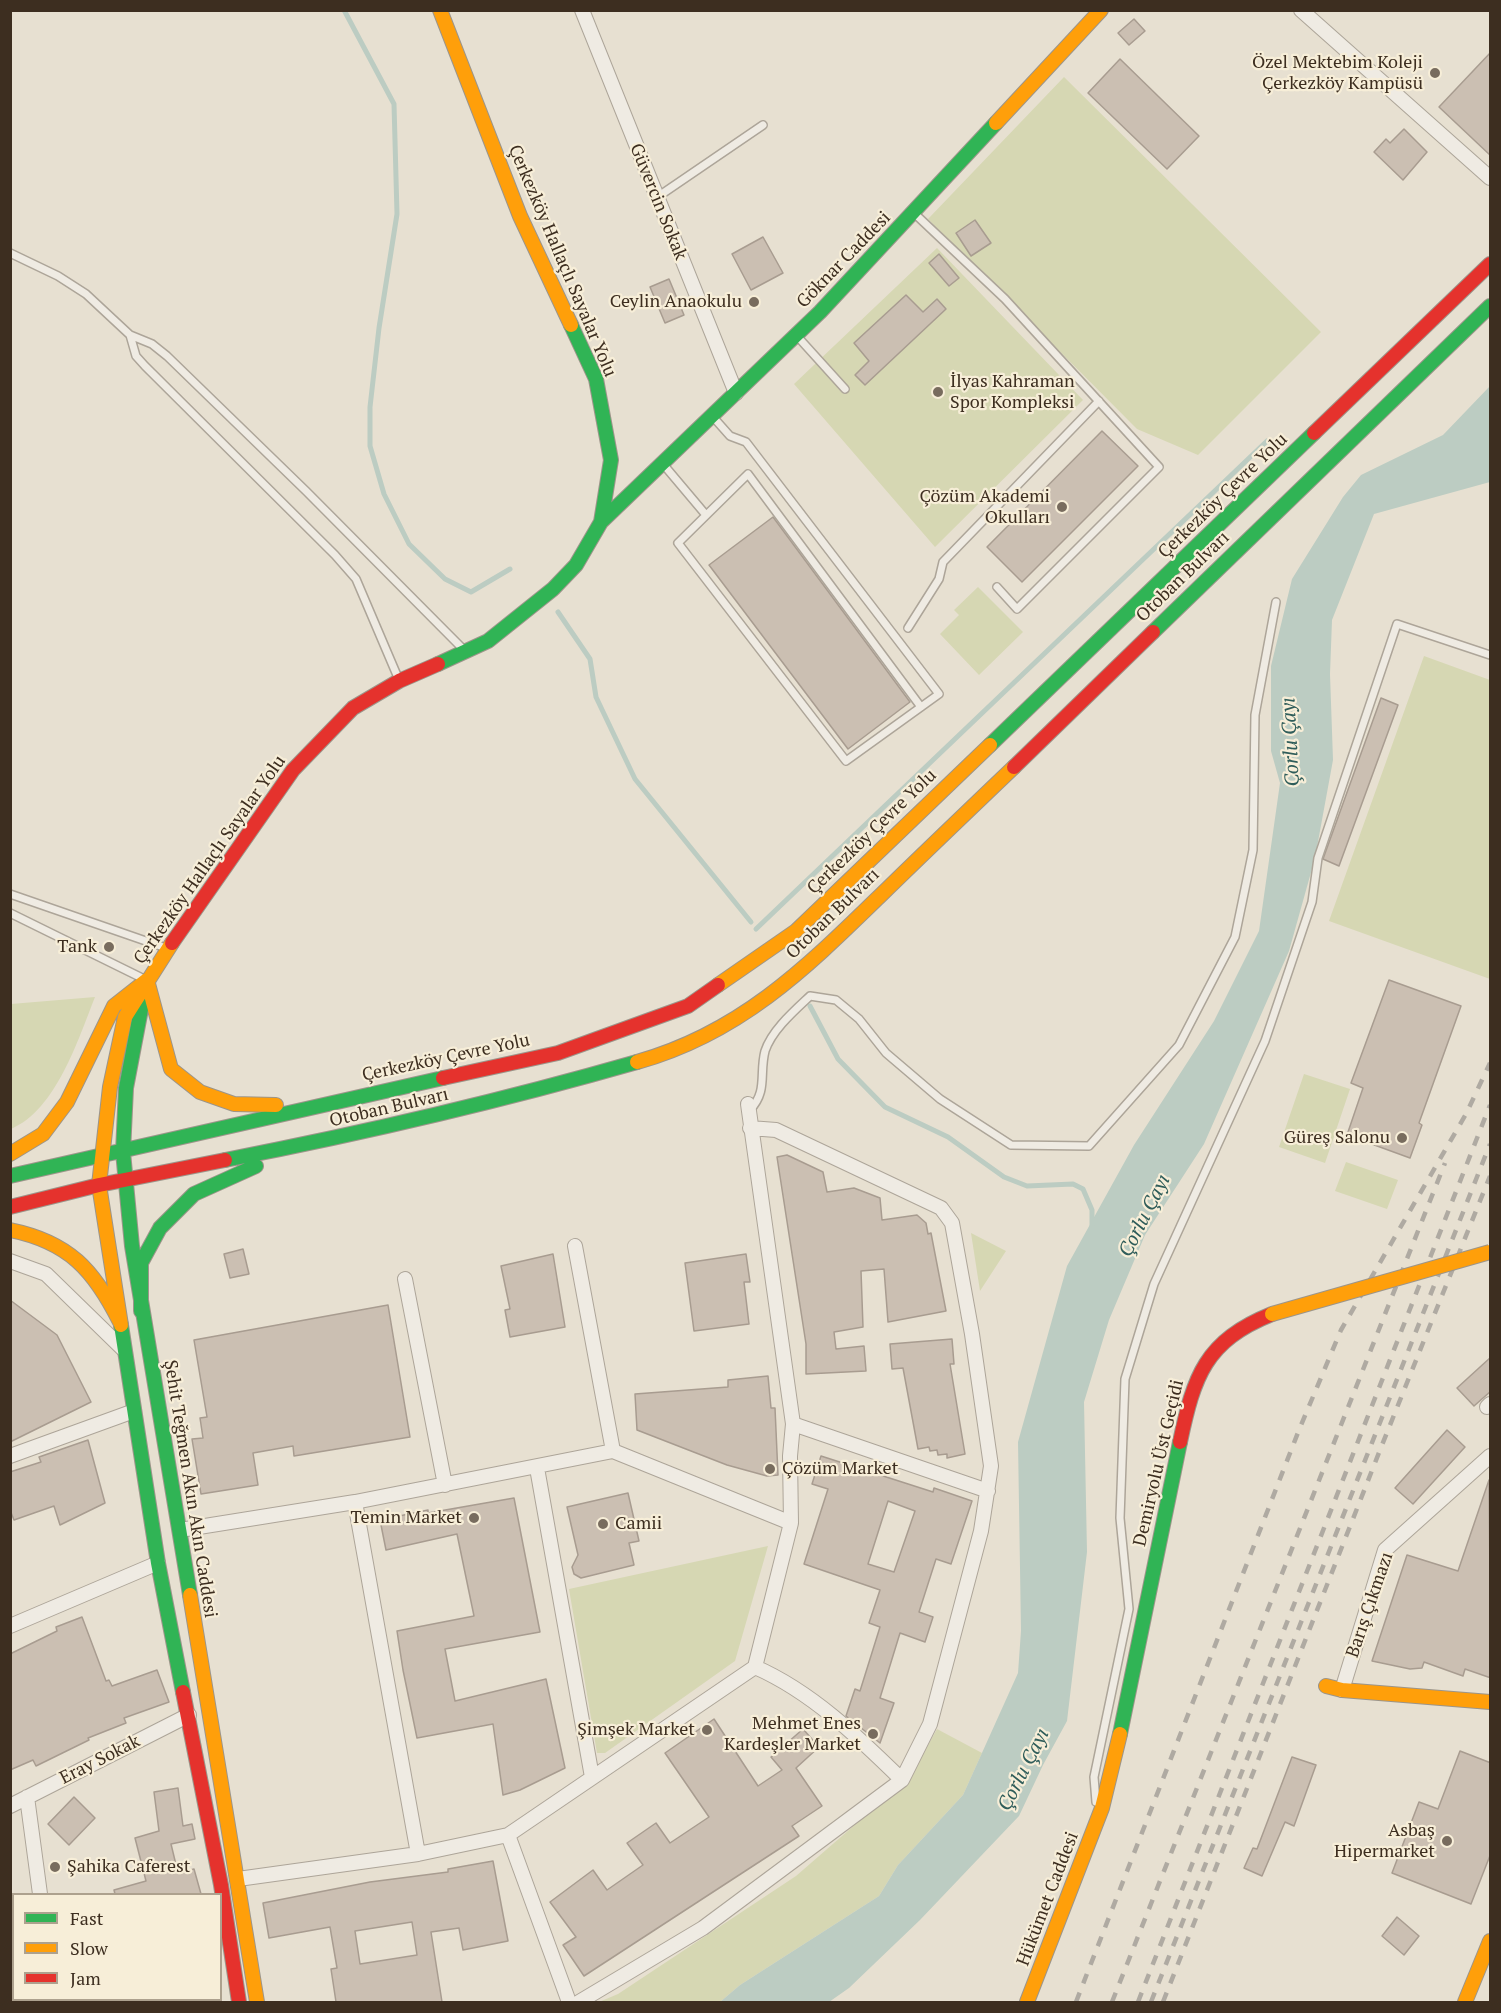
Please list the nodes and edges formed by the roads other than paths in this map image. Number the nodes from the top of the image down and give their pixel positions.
1 (440, 10) edge
2 (582, 10) edge
3 (1101, 10) edge
4 (1305, 12) edge
5 (763, 125) dead end
6 (1491, 178) edge
7 (656, 198) junction
8 (914, 213) junction
9 (10, 253) edge
10 (1491, 264) edge
11 (1491, 306) edge
12 (130, 335) junction
13 (796, 336) junction
14 (845, 389) dead end
15 (736, 393) junction
16 (1099, 401) junction
17 (712, 416) junction
18 (663, 463) junction
19 (706, 515) junction
20 (601, 522) junction
21 (997, 587) dead end
22 (1276, 602) dead end
23 (908, 628) dead end
24 (465, 651) junction
25 (1491, 655) edge
26 (399, 681) junction
27 (921, 707) junction
28 (10, 894) edge
29 (10, 913) edge
30 (168, 949) junction
31 (147, 980) junction
32 (306, 1107) junction
33 (748, 1108) joint
34 (750, 1128) junction
35 (320, 1142) junction
36 (123, 1152) junction
37 (10, 1154) edge
38 (102, 1156) junction
39 (10, 1176) edge
40 (126, 1180) junction
41 (99, 1185) junction
42 (10, 1207) edge
43 (10, 1230) edge
44 (575, 1246) dead end
45 (1491, 1252) edge
46 (10, 1262) edge
47 (405, 1279) dead end
48 (141, 1311) junction
49 (120, 1322) junction
50 (123, 1349) junction
51 (134, 1411) junction
52 (793, 1424) junction
53 (613, 1451) junction
54 (10, 1456) edge
55 (1491, 1456) edge
56 (537, 1468) junction
57 (445, 1485) junction
58 (988, 1491) junction
59 (355, 1502) junction
60 (791, 1523) junction
61 (180, 1530) junction
62 (158, 1563) junction
63 (10, 1626) edge
64 (755, 1667) junction
65 (1326, 1686) dead end
66 (1342, 1690) junction
67 (1491, 1702) edge
68 (189, 1715) junction
69 (592, 1777) junction
70 (902, 1780) junction
71 (27, 1797) junction
72 (10, 1806) edge
73 (1100, 1813) junction
74 (508, 1835) junction
75 (418, 1854) junction
76 (238, 1879) junction
77 (40, 1893) edge
78 (220, 1893) edge
79 (222, 1904) edge
80 (1491, 1941) edge
81 (239, 2002) edge
82 (257, 2002) edge
83 (569, 2002) edge
84 (579, 2002) edge
85 (1027, 2002) edge
86 (1465, 2002) edge

1 - 20 main road, Çerkezköy Hallaçlı Sayalar Yolu
2 - 7 street, Güvercin Sokak
3 - 8 main road, Göknar Caddesi
4 - 6 street
5 - 7 lane
7 - 15 street, Güvercin Sokak
8 - 13 main road, Göknar Caddesi
8 - 16 lane
9 - 12 lane
10 - 32 main road, Çerkezköy Çevre Yolu
11 - 35 main road, Otoban Bulvarı
12 - 24 lane
12 - 26 lane
13 - 14 lane
13 - 15 main road, Göknar Caddesi
15 - 17 main road, Göknar Caddesi
16 - 21 lane
16 - 23 lane
17 - 18 main road, Göknar Caddesi
17 - 27 lane
18 - 19 lane
18 - 20 main road, Göknar Caddesi
19 - 27 lane
19 - 27 lane
20 - 24 main road, Çerkezköy Hallaçlı Sayalar Yolu
22 - 33 lane
24 - 26 main road, Çerkezköy Hallaçlı Sayalar Yolu
25 - 73 lane
26 - 30 main road, Çerkezköy Hallaçlı Sayalar Yolu
28 - 30 lane
29 - 31 lane
30 - 31 main road, Çerkezköy Hallaçlı Sayalar Yolu
31 - 32 main road
31 - 36 main road, Şehit Teğmen Akın Akın Caddesi
31 - 37 main road
31 - 38 main road
32 - 36 main road, Çerkezköy Çevre Yolu
33 - 34 street
34 - 52 street
34 - 58 street
35 - 40 main road, Otoban Bulvarı
35 - 48 main road
36 - 38 main road
36 - 40 main road, Şehit Teğmen Akın Akın Caddesi
38 - 39 main road
38 - 41 main road
40 - 41 main road, Otoban Bulvarı
40 - 48 main road, Şehit Teğmen Akın Akın Caddesi
41 - 42 main road, Otoban Bulvarı
41 - 49 main road
43 - 49 main road
44 - 53 street
45 - 73 main road, Demiryolu Üst Geçidi, bridge
46 - 50 street
47 - 57 street
48 - 61 main road, Şehit Teğmen Akın Akın Caddesi
49 - 50 main road
50 - 51 main road
51 - 54 street
51 - 62 main road
52 - 58 street
52 - 60 street
53 - 56 street
53 - 60 street
55 - 66 street, Barış Çıkmazı
56 - 57 street
56 - 69 street
57 - 59 street
58 - 70 street
59 - 61 street
59 - 75 street
60 - 64 street
61 - 76 main road, Şehit Teğmen Akın Akın Caddesi
62 - 63 street
62 - 68 main road
64 - 69 street
64 - 70 street
65 - 66 main road
66 - 67 main road
68 - 71 street, Eray Sokak
68 - 78 main road
69 - 74 street
70 - 84 street
71 - 72 street, Eray Sokak
71 - 77 street
73 - 85 main road, Hükümet Caddesi
74 - 75 street
74 - 83 street
75 - 76 street
76 - 82 main road, Şehit Teğmen Akın Akın Caddesi
79 - 81 main road
80 - 86 main road

